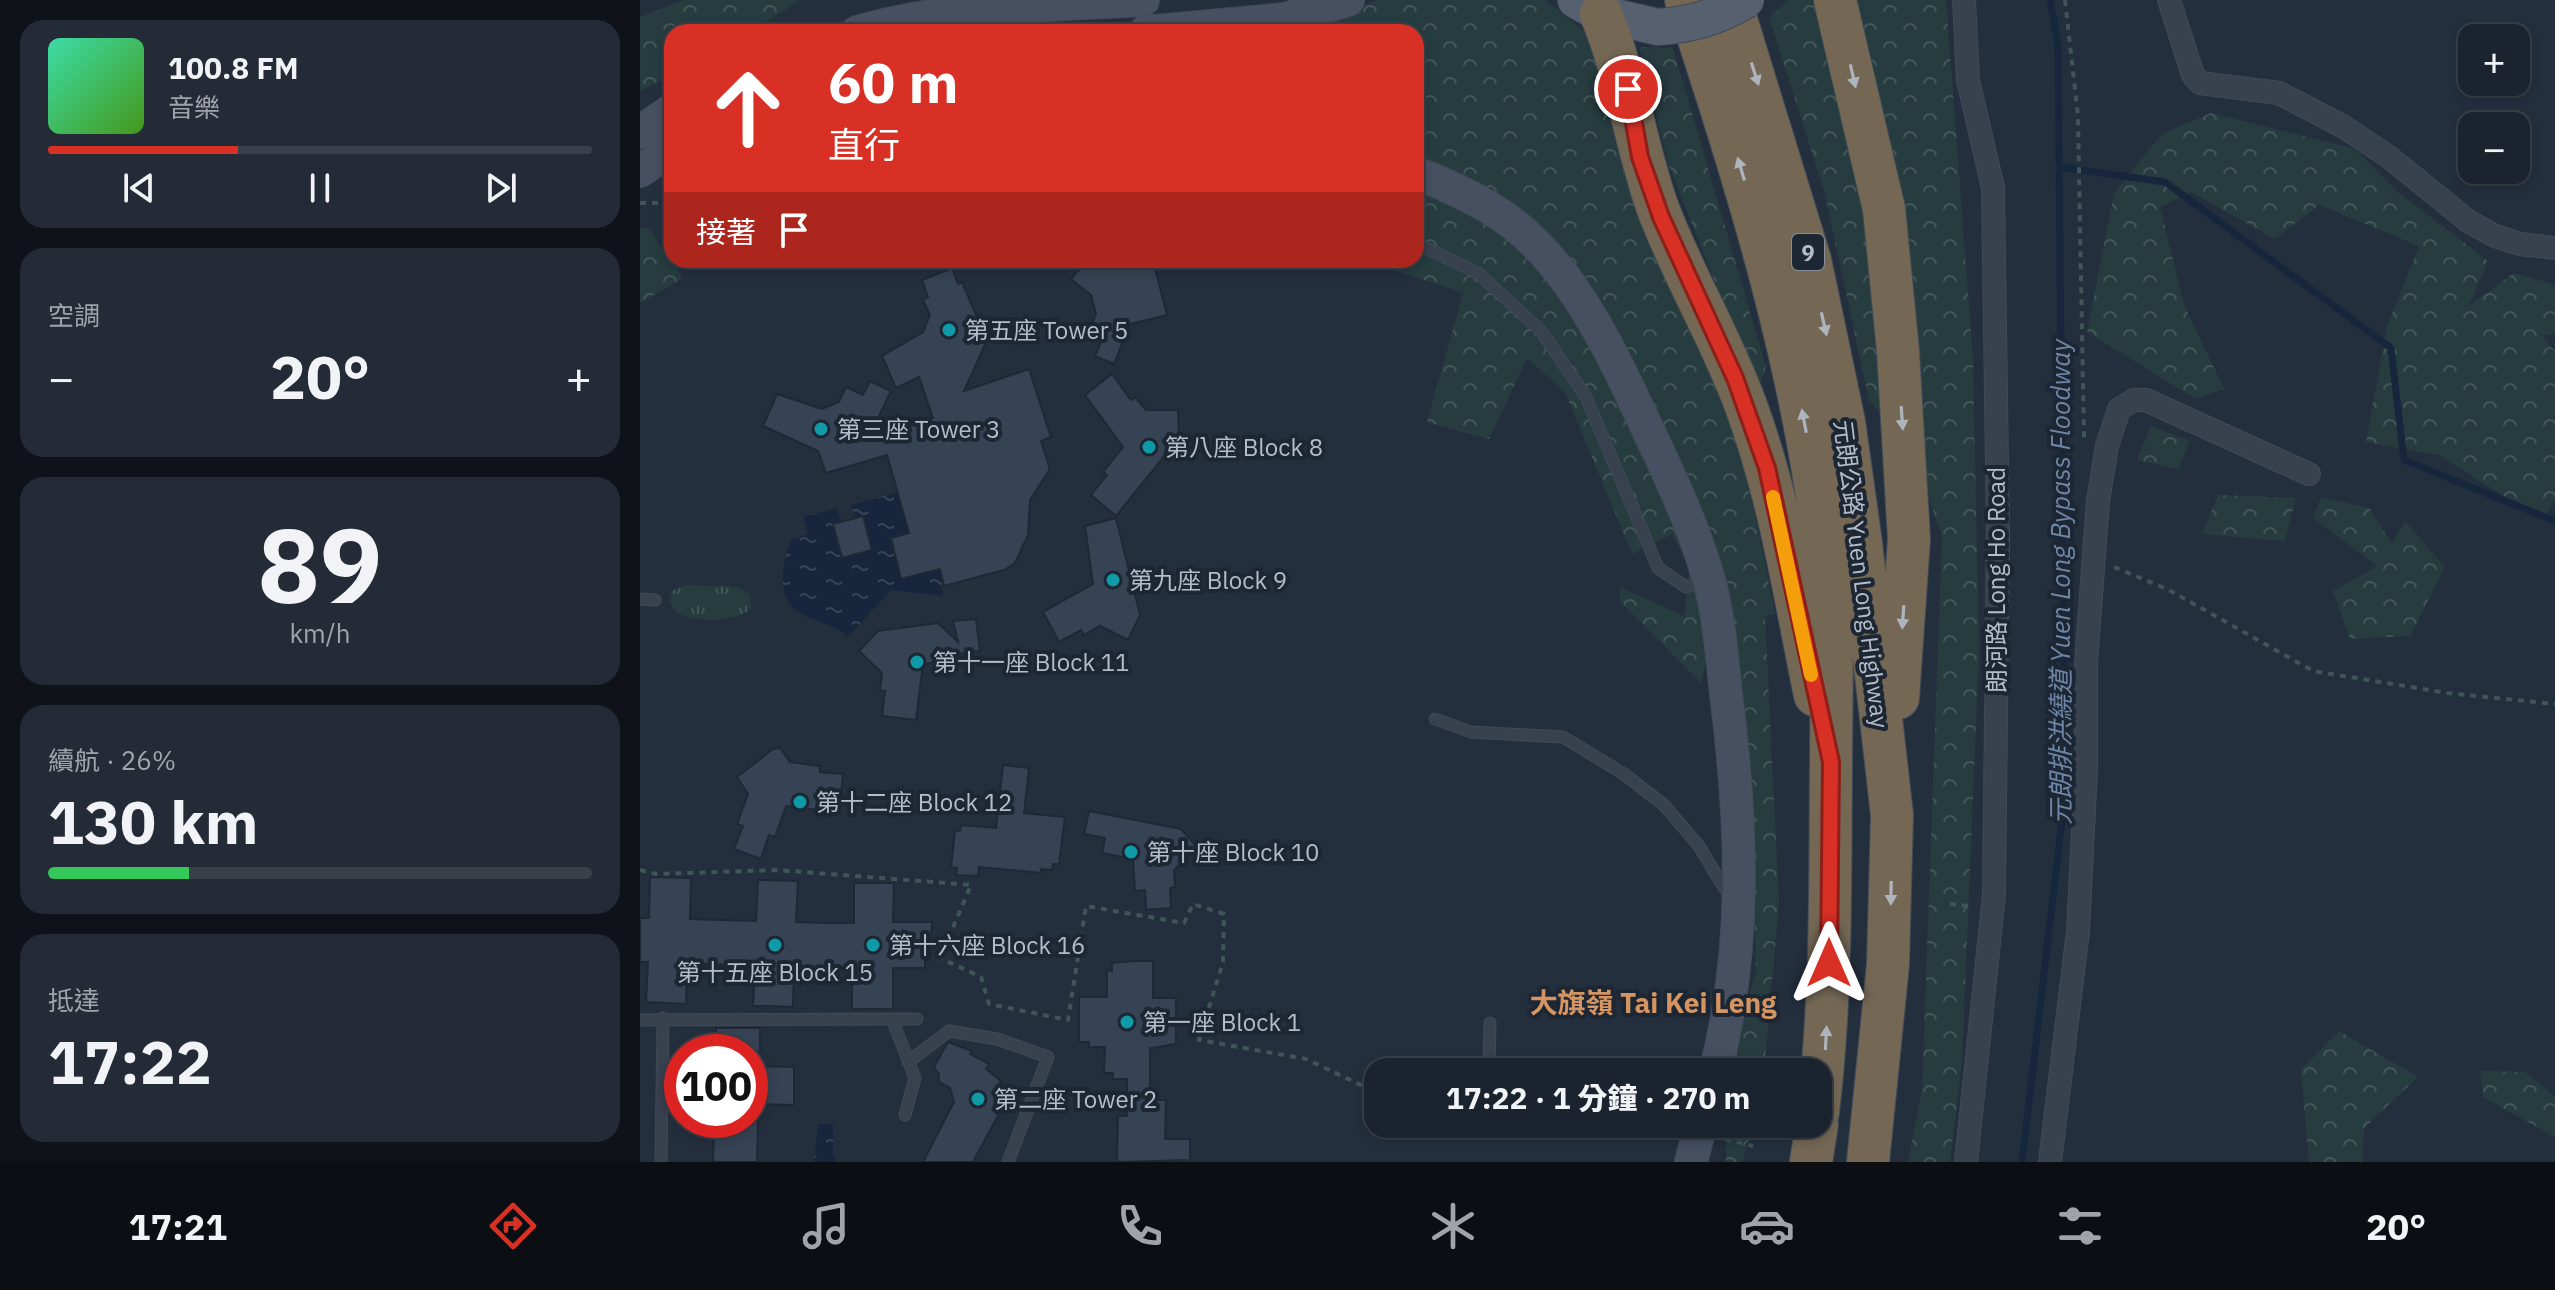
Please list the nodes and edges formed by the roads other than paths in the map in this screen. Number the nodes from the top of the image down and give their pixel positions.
1 (1143, 0) edge
2 (1348, 0) edge
3 (1730, 0) edge
4 (1746, 0) edge
5 (1835, 0) edge
6 (1964, 0) edge
7 (2169, 0) edge
8 (1582, 4) edge
9 (1672, 13) edge
10 (891, 24) edge
11 (1283, 24) edge
12 (664, 116) edge
13 (640, 132) edge
14 (664, 154) edge
15 (640, 171) edge
16 (1424, 176) edge
17 (1424, 247) edge
18 (2555, 248) edge
19 (2309, 474) dead end
20 (1710, 581) junction
21 (640, 599) edge
22 (655, 600) dead end
23 (1435, 719) dead end
24 (1831, 762) junction
25 (1892, 815) junction
26 (1740, 893) junction
27 (663, 1018) junction
28 (892, 1019) junction
29 (917, 1019) dead end
30 (640, 1020) edge
31 (1490, 1023) dead end
32 (1489, 1058) edge
33 (1719, 1058) edge
34 (1822, 1058) edge
35 (908, 1062) junction
36 (905, 1115) dead end
37 (1815, 1138) edge
38 (661, 1162) edge
39 (1008, 1162) edge
40 (1811, 1162) edge
41 (1868, 1162) edge
42 (1966, 1162) edge
43 (2050, 1162) edge

1 - 10 street
2 - 11 street
3 -> 25 highway, 元朗公路 Yuen Long Highway / 9
4 - 9 main road, bridge
5 -> 25 highway
6 - 42 street, 朗河路 Long Ho Road
7 - 18 street
8 - 9 main road
8 - 24 highway
24 -> 9 highway, 元朗公路 Yuen Long Highway / 9
12 - 13 street
14 - 15 street
16 - 20 street
17 - 20 lane
19 - 43 street
20 - 26 street
21 - 22 lane
23 - 26 lane
34 -> 24 highway, 元朗公路 Yuen Long Highway / 9
25 -> 41 highway, 元朗公路 Yuen Long Highway / 9
26 - 33 street
27 - 28 lane
27 - 30 lane
27 - 38 lane
28 - 29 lane
28 - 35 lane
31 - 32 lane
35 - 36 lane
35 - 39 lane
37 - 40 highway

